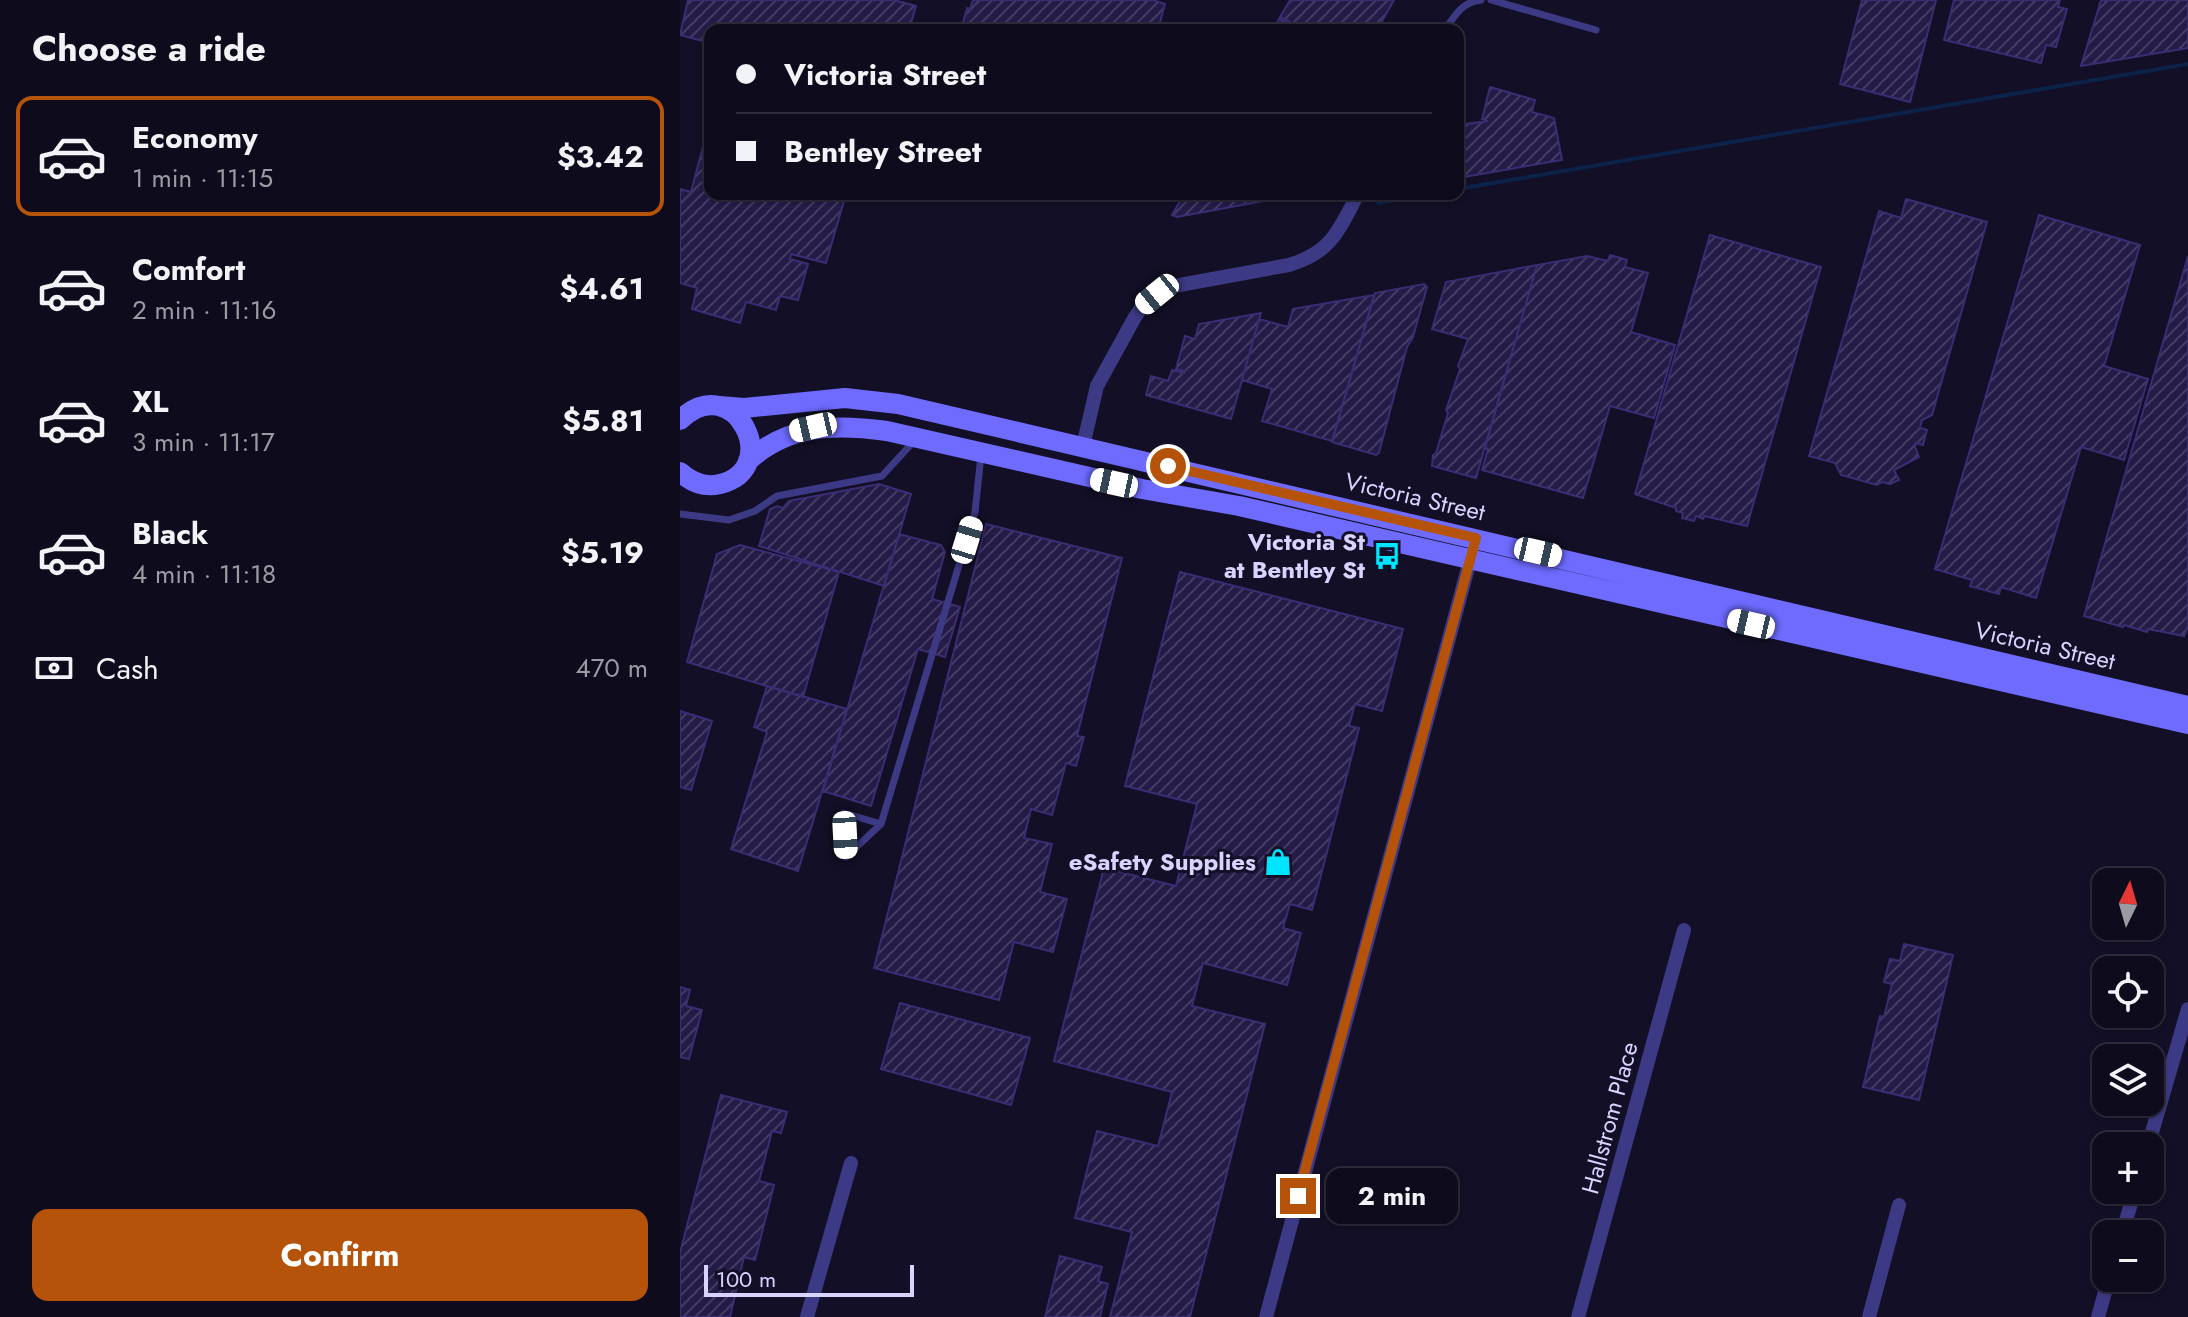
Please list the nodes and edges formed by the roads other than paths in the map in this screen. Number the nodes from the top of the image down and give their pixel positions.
1 (1481, 0) edge
2 (1491, 0) edge
3 (1449, 24) edge
4 (1596, 30) dead end
5 (1355, 200) edge
6 (719, 406) junction
7 (681, 418) edge
8 (917, 438) junction
9 (1083, 446) junction
10 (982, 453) junction
11 (748, 461) junction
12 (680, 472) edge
13 (701, 485) junction
14 (680, 488) edge
15 (680, 514) edge
16 (1476, 538) junction
17 (1471, 559) junction
18 (2188, 706) edge
19 (2188, 724) edge
20 (881, 824) junction
21 (1684, 930) dead end
22 (2188, 1009) edge
23 (2152, 1132) edge
24 (851, 1163) dead end
25 (1899, 1205) dead end
26 (2105, 1292) edge
27 (807, 1317) edge
28 (1266, 1317) edge
29 (1578, 1317) edge
30 (1869, 1317) edge
31 (2098, 1317) edge

1 - 3 lane
2 - 4 lane
5 - 9 street
6 - 7 main road, Victoria Street
6 - 9 main road, Victoria Street
6 - 11 main road
8 - 10 main road, Victoria Street
8 - 11 main road, Victoria Street
8 - 15 lane
9 - 16 main road, Victoria Street
10 - 17 main road, Victoria Street
10 - 20 lane
11 - 13 main road, Victoria Street
12 - 13 main road
13 - 14 main road, Victoria Street
16 - 17 street
16 - 18 main road, Victoria Street
17 - 19 main road, Victoria Street
17 - 28 street
20 - 20 lane
21 - 29 street, Hallstrom Place
22 - 23 street
24 - 27 street
25 - 30 street
26 - 31 street

